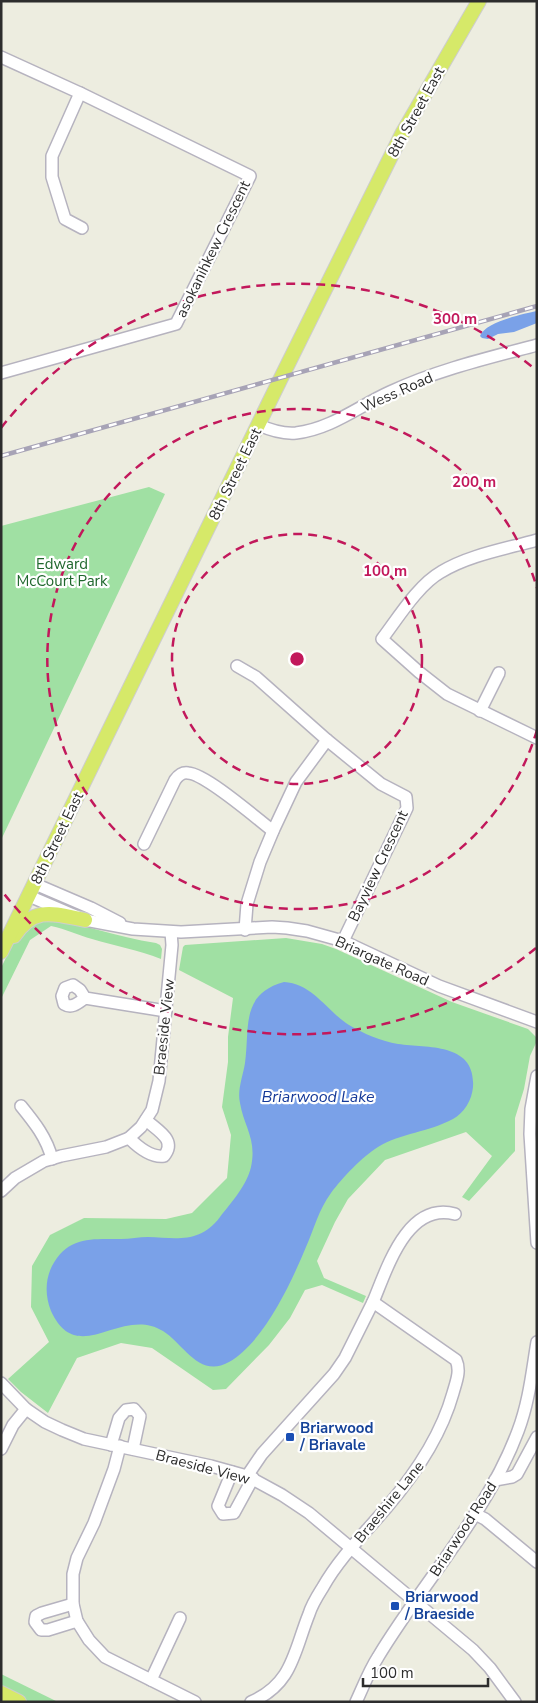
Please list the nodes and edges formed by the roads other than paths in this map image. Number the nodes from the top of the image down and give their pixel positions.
1 (479, 1) edge
2 (1, 57) edge
3 (80, 93) junction
4 (82, 228) dead end
5 (537, 345) edge
6 (1, 373) edge
7 (259, 425) junction
8 (537, 540) edge
9 (237, 666) dead end
10 (499, 673) dead end
11 (480, 711) junction
12 (537, 738) edge
13 (327, 740) junction
14 (273, 830) junction
15 (144, 844) dead end
16 (32, 890) junction
17 (85, 920) junction
18 (133, 929) junction
19 (245, 930) junction
20 (171, 932) junction
21 (343, 941) junction
22 (1, 954) edge
23 (85, 998) dead end
24 (166, 1011) junction
25 (537, 1022) edge
26 (537, 1076) edge
27 (21, 1106) dead end
28 (146, 1120) junction
29 (129, 1138) junction
30 (52, 1159) junction
31 (1, 1191) edge
32 (455, 1214) dead end
33 (537, 1243) edge
34 (373, 1302) junction
35 (537, 1342) edge
36 (1, 1383) edge
37 (533, 1394) edge
38 (26, 1409) junction
39 (537, 1437) edge
40 (115, 1446) junction
41 (133, 1449) junction
42 (1, 1450) edge
43 (232, 1472) junction
44 (250, 1477) junction
45 (495, 1480) junction
46 (475, 1514) junction
47 (351, 1549) junction
48 (537, 1562) edge
49 (414, 1601) junction
50 (73, 1604) junction
51 (180, 1618) dead end
52 (77, 1621) junction
53 (151, 1680) junction
54 (1, 1693) edge
55 (19, 1702) edge
56 (195, 1702) edge
57 (252, 1702) edge
58 (356, 1702) edge
59 (515, 1702) edge

1 - 7 main road, 8th Street East
2 - 3 street, asokanihkew Crescent
3 - 4 street
3 - 6 street, asokanihkew Crescent
5 - 7 street, Wess Road
7 - 16 main road, 8th Street East
8 - 11 street
9 - 13 street
10 - 11 street
11 - 12 street
13 - 14 street
13 - 21 street, Bayview Crescent
14 - 15 street
14 - 19 street
16 - 17 street, Briargate Road
16 - 18 street, Briargate Road
16 - 22 main road, 8th Street East
17 - 18 street, Briargate Road
17 - 22 main road
18 - 20 street, Briargate Road
19 - 20 street, Briargate Road
19 - 21 street, Briargate Road
20 - 24 street, Braeside View
21 - 25 street, Briargate Road
23 - 24 street
24 - 28 street, Braeside View
26 - 33 street
27 - 30 street
28 - 29 street, Braeside View
28 - 29 street
29 - 30 street, Braeside View
30 - 31 street, Braeside View
32 - 34 street
34 - 44 street
34 - 47 street, Braeshire Lane
35 - 37 street, Briarwood Road
36 - 38 street, Braeside View
37 - 45 street, Briarwood Road
38 - 40 street, Braeside View
38 - 42 street
39 - 45 street
40 - 41 street, Braeside View
40 - 41 street
40 - 50 street
41 - 43 street, Braeside View
43 - 44 street, Braeside View
43 - 44 street
44 - 47 street, Braeside View
45 - 46 street, Briarwood Road
46 - 48 street
46 - 49 street, Briarwood Road
47 - 49 street, Braeside View
47 - 57 street
49 - 58 street, Briarwood Road
49 - 59 street, Braeside View
50 - 52 street
50 - 52 street
51 - 53 street
52 - 53 street
53 - 56 street
54 - 55 main road

